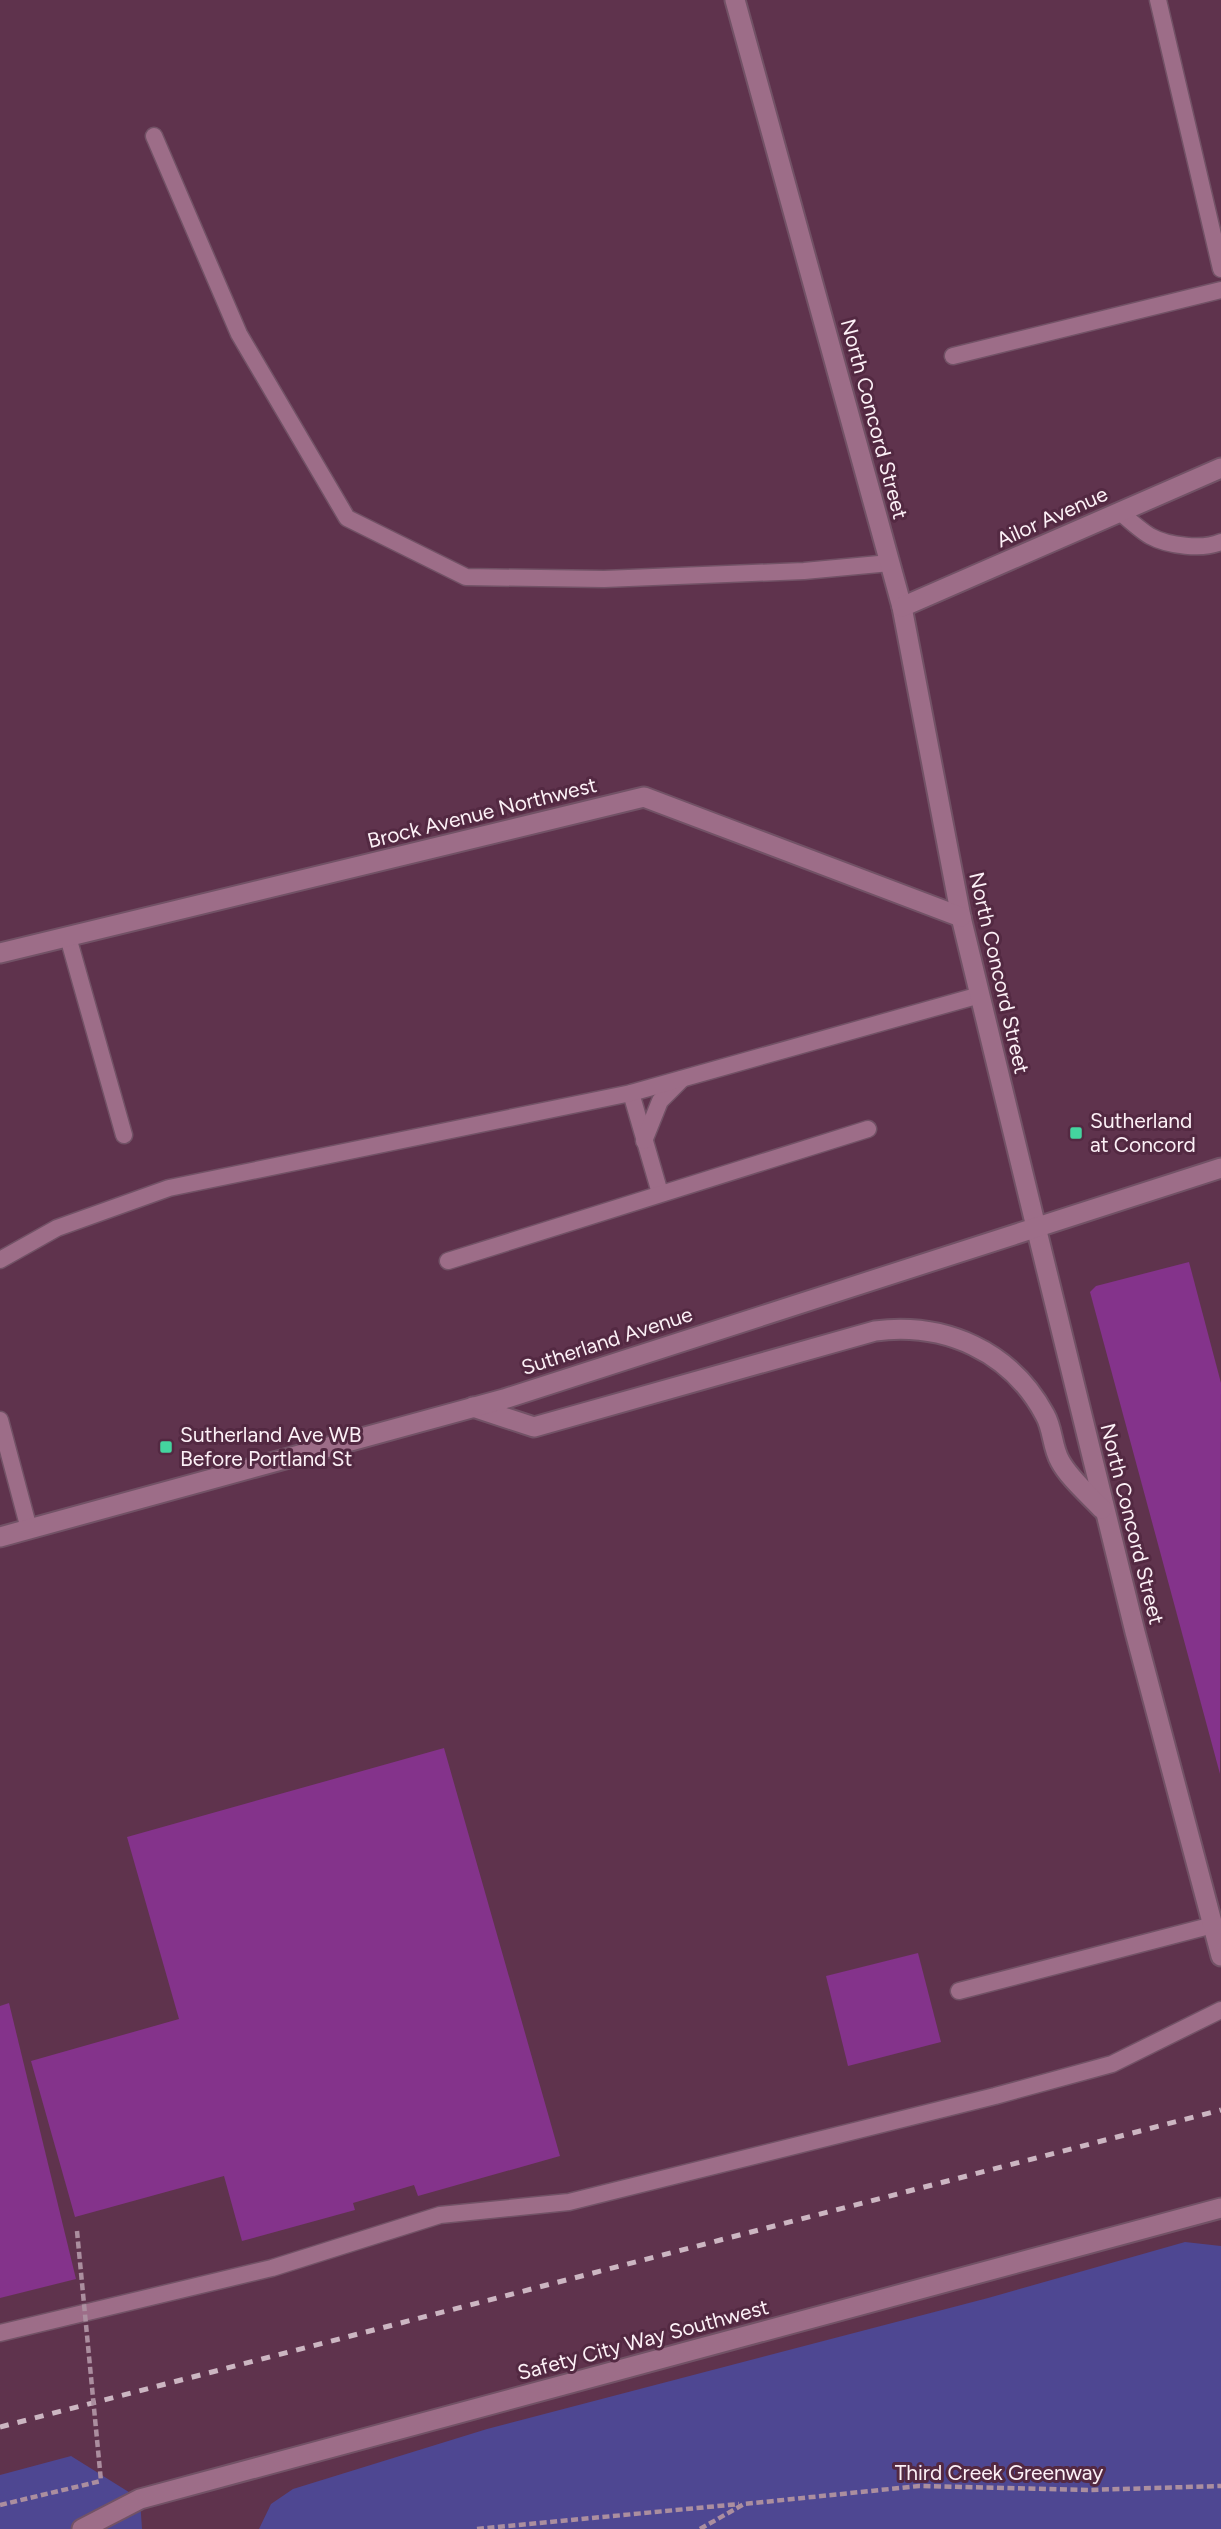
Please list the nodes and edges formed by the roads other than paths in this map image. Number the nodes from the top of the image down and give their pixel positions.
1 (735, 0) edge
2 (1158, 0) edge
3 (154, 136) dead end
4 (1221, 269) edge
5 (1221, 290) edge
6 (953, 356) dead end
7 (1221, 468) edge
8 (1120, 512) junction
9 (1221, 542) edge
10 (890, 563) junction
11 (902, 607) junction
12 (961, 918) junction
13 (68, 937) junction
14 (0, 953) edge
15 (980, 995) junction
16 (684, 1078) junction
17 (631, 1093) junction
18 (869, 1129) dead end
19 (124, 1135) dead end
20 (644, 1142) junction
21 (1221, 1168) edge
22 (660, 1193) junction
23 (1036, 1227) junction
24 (0, 1260) edge
25 (448, 1261) dead end
26 (473, 1408) junction
27 (0, 1420) edge
28 (1105, 1512) junction
29 (29, 1529) junction
30 (0, 1537) edge
31 (1213, 1925) junction
32 (1221, 1956) edge
33 (959, 1991) dead end
34 (1221, 2010) edge
35 (1221, 2208) edge
36 (0, 2333) edge
37 (82, 2529) edge

1 - 10 street, North Concord Street
2 - 4 lane
3 - 10 lane
5 - 6 lane
7 - 8 street, Ailor Avenue
8 - 9 lane
8 - 11 street, Ailor Avenue
10 - 11 street, North Concord Street
11 - 12 street, North Concord Street
12 - 13 street, Brock Avenue Northwest
12 - 15 street, North Concord Street
13 - 14 street, Brock Avenue Northwest
13 - 19 lane
15 - 16 lane
15 - 23 street, North Concord Street
16 - 17 lane
16 - 20 lane
17 - 20 lane
17 - 24 lane
18 - 22 lane
20 - 22 lane
21 - 23 street, Sutherland Avenue
22 - 25 lane
23 - 26 street, Sutherland Avenue
23 - 28 street, North Concord Street
26 - 28 street
26 - 29 street, Sutherland Avenue
27 - 29 lane
28 - 31 street, North Concord Street
29 - 30 street, Sutherland Avenue
31 - 32 street, North Concord Street
31 - 33 lane
34 - 36 lane
35 - 37 street, Safety City Way Southwest

